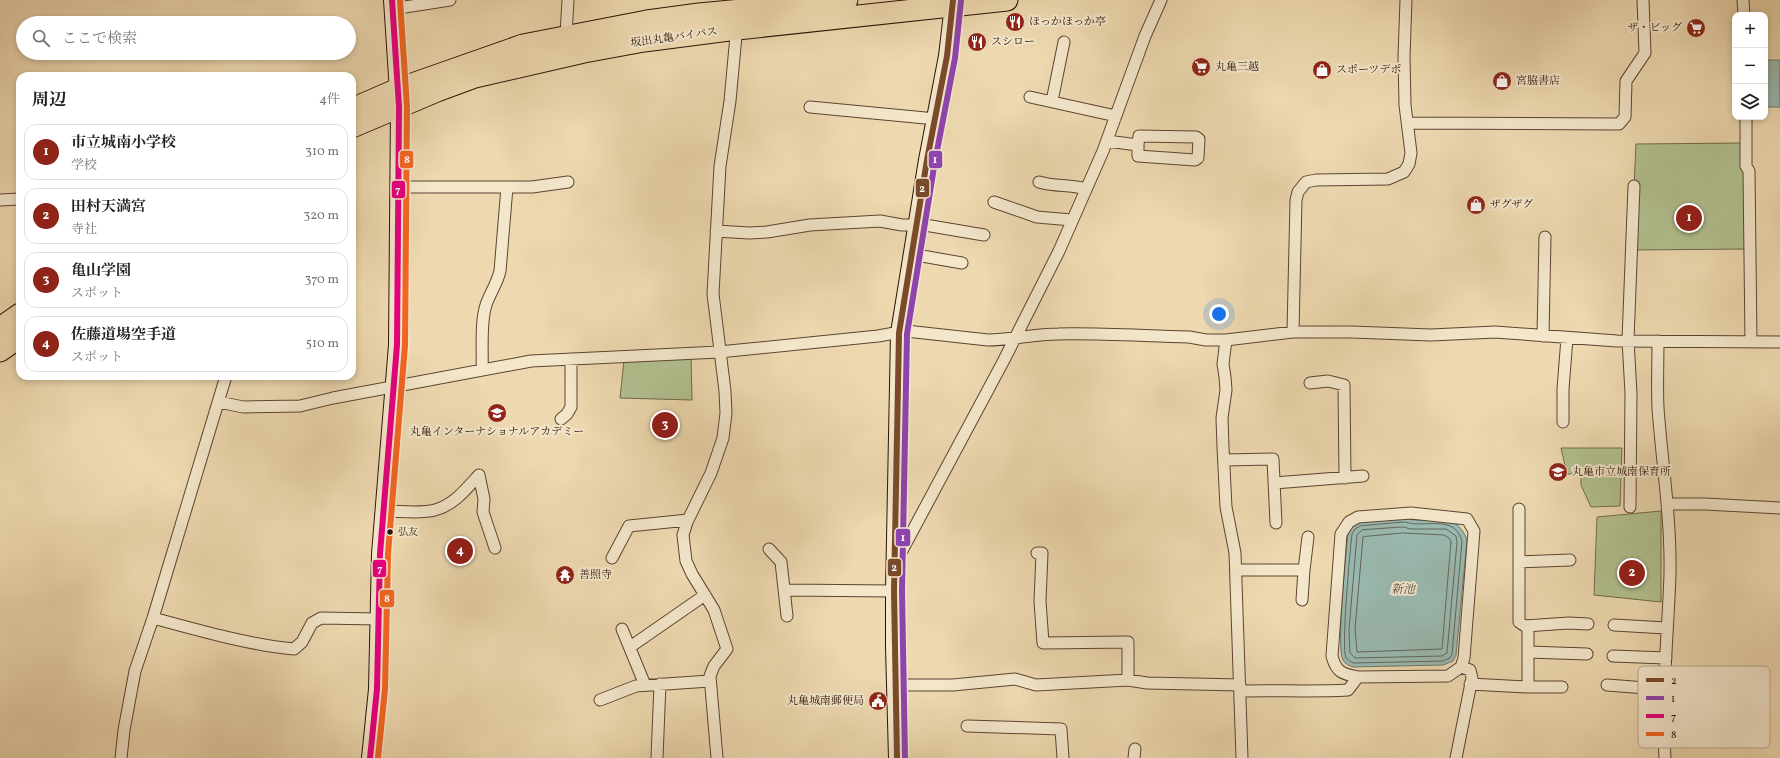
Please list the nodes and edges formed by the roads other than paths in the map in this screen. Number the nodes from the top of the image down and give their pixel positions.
1 (450, 0) edge
2 (568, 0) edge
3 (847, 0) edge
4 (1007, 0) edge
5 (1161, 0) edge
6 (1406, 0) edge
7 (1643, 0) edge
8 (1743, 0) edge
9 (816, 1) edge
10 (392, 5) edge
11 (953, 5) junction
12 (1744, 12) edge
13 (737, 19) junction
14 (566, 35) junction
15 (1064, 42) dead end
16 (1030, 97) dead end
17 (399, 98) junction
18 (1052, 101) junction
19 (810, 107) dead end
20 (356, 108) edge
21 (1116, 116) junction
22 (936, 119) junction
23 (1746, 120) edge
24 (1408, 123) junction
25 (356, 125) edge
26 (1107, 141) junction
27 (1138, 145) junction
28 (568, 182) dead end
29 (1039, 182) dead end
30 (507, 186) junction
31 (1634, 186) dead end
32 (399, 187) junction
33 (1086, 189) junction
34 (16, 199) edge
35 (0, 200) edge
36 (994, 202) dead end
37 (1072, 220) junction
38 (916, 225) junction
39 (716, 231) junction
40 (984, 235) dead end
41 (1545, 238) dead end
42 (911, 254) junction
43 (962, 263) dead end
44 (16, 317) edge
45 (0, 328) edge
46 (1293, 332) junction
47 (899, 333) junction
48 (1543, 336) junction
49 (1015, 338) junction
50 (1567, 338) junction
51 (16, 340) edge
52 (1226, 340) junction
53 (1628, 340) junction
54 (1658, 342) junction
55 (1751, 342) junction
56 (1780, 342) edge
57 (0, 350) edge
58 (719, 352) junction
59 (571, 359) junction
60 (482, 370) junction
61 (225, 380) edge
62 (1310, 383) dead end
63 (395, 387) junction
64 (219, 402) junction
65 (561, 419) dead end
66 (1563, 422) dead end
67 (1224, 460) junction
68 (1362, 476) dead end
69 (1345, 478) junction
70 (1274, 483) junction
71 (1668, 504) junction
72 (1630, 507) dead end
73 (1780, 508) edge
74 (1519, 509) dead end
75 (385, 511) junction
76 (688, 520) junction
77 (1276, 523) dead end
78 (1308, 537) dead end
79 (495, 548) dead end
80 (769, 549) dead end
81 (1036, 553) dead end
82 (612, 558) dead end
83 (1570, 560) dead end
84 (1519, 562) junction
85 (894, 564) junction
86 (1236, 570) junction
87 (1304, 570) junction
88 (784, 590) junction
89 (894, 591) junction
90 (705, 595) junction
91 (1302, 600) dead end
92 (787, 616) dead end
93 (153, 618) junction
94 (379, 619) junction
95 (1588, 624) dead end
96 (1614, 625) dead end
97 (1525, 626) junction
98 (1666, 628) junction
99 (622, 629) dead end
100 (630, 647) junction
101 (1528, 652) junction
102 (1587, 654) dead end
103 (1613, 656) dead end
104 (1666, 658) junction
105 (1666, 666) edge
106 (1461, 667) junction
107 (1358, 677) junction
108 (1128, 680) junction
109 (710, 681) junction
110 (660, 684) junction
111 (896, 684) junction
112 (1470, 684) junction
113 (645, 685) junction
114 (1607, 685) dead end
115 (1562, 687) dead end
116 (1240, 688) junction
117 (1528, 688) junction
118 (1638, 688) edge
119 (600, 700) dead end
120 (967, 726) dead end
121 (121, 758) edge
122 (370, 758) edge
123 (657, 758) edge
124 (718, 758) edge
125 (897, 758) edge
126 (1062, 758) edge
127 (1242, 758) edge
128 (1456, 758) edge

1 - 10 street
2 - 14 street
3 - 9 highway, 坂出丸亀バイパス
4 - 11 highway, 坂出丸亀バイパス
5 - 21 street
6 - 24 street
7 - 24 street
8 - 12 street
9 - 13 highway, 坂出丸亀バイパス
10 - 17 main road
11 - 13 highway, 坂出丸亀バイパス
11 - 22 main road
13 - 14 highway, 坂出丸亀バイパス
13 - 17 highway, 坂出丸亀バイパス
13 - 39 street
14 - 17 highway, 坂出丸亀バイパス
15 - 18 street
16 - 18 street
17 - 20 highway, 坂出丸亀バイパス
17 - 25 highway, 坂出丸亀バイパス
17 - 32 main road
18 - 21 street
19 - 22 street
21 - 26 street
22 - 38 main road
23 - 55 street
24 - 46 street
26 - 27 street
26 - 33 street
27 - 27 street
28 - 30 street
29 - 33 street
30 - 32 street
30 - 60 street
31 - 53 street
32 - 63 main road
33 - 37 street
34 - 35 street
36 - 37 street
37 - 49 street
38 - 39 street
38 - 40 street
38 - 42 main road
39 - 58 street
41 - 48 street
42 - 43 street
42 - 47 main road
44 - 45 highway
46 - 48 street
46 - 52 street
47 - 49 street
47 - 58 street
47 - 85 main road
48 - 50 street
49 - 52 street
49 - 85 street
50 - 53 street
50 - 66 street
51 - 57 highway
52 - 67 street
53 - 54 street
53 - 72 street
54 - 55 street
54 - 71 street
55 - 56 street
58 - 59 street
58 - 76 street
59 - 60 street
59 - 65 street
60 - 63 street
61 - 64 street
62 - 69 street
63 - 64 street
63 - 75 main road
64 - 93 street
67 - 70 street
67 - 86 street
68 - 69 street
69 - 70 street
70 - 77 street
71 - 73 street
71 - 98 street
74 - 84 street
75 - 79 street
75 - 94 main road
76 - 82 street
76 - 90 street
78 - 87 street
80 - 88 street
81 - 108 street
83 - 84 street
84 - 97 street
85 - 89 main road
86 - 87 street
86 - 116 street
87 - 91 street
88 - 89 street
88 - 92 street
89 - 111 main road
90 - 100 street
90 - 109 street
93 - 94 street
93 - 121 street
94 - 122 main road
95 - 97 street
96 - 98 street
97 - 101 street
98 - 104 street
99 - 100 street
100 - 113 street
101 - 102 street
101 - 117 street
103 - 104 street
104 - 105 street
106 - 107 street
106 - 107 street
106 - 112 street
107 - 116 street
108 - 111 street
108 - 116 street
109 - 110 street
109 - 124 street
110 - 113 street
110 - 123 street
111 - 125 main road
112 - 117 street
112 - 128 street
113 - 119 street
114 - 118 street
115 - 117 street
116 - 127 street
120 - 126 street

